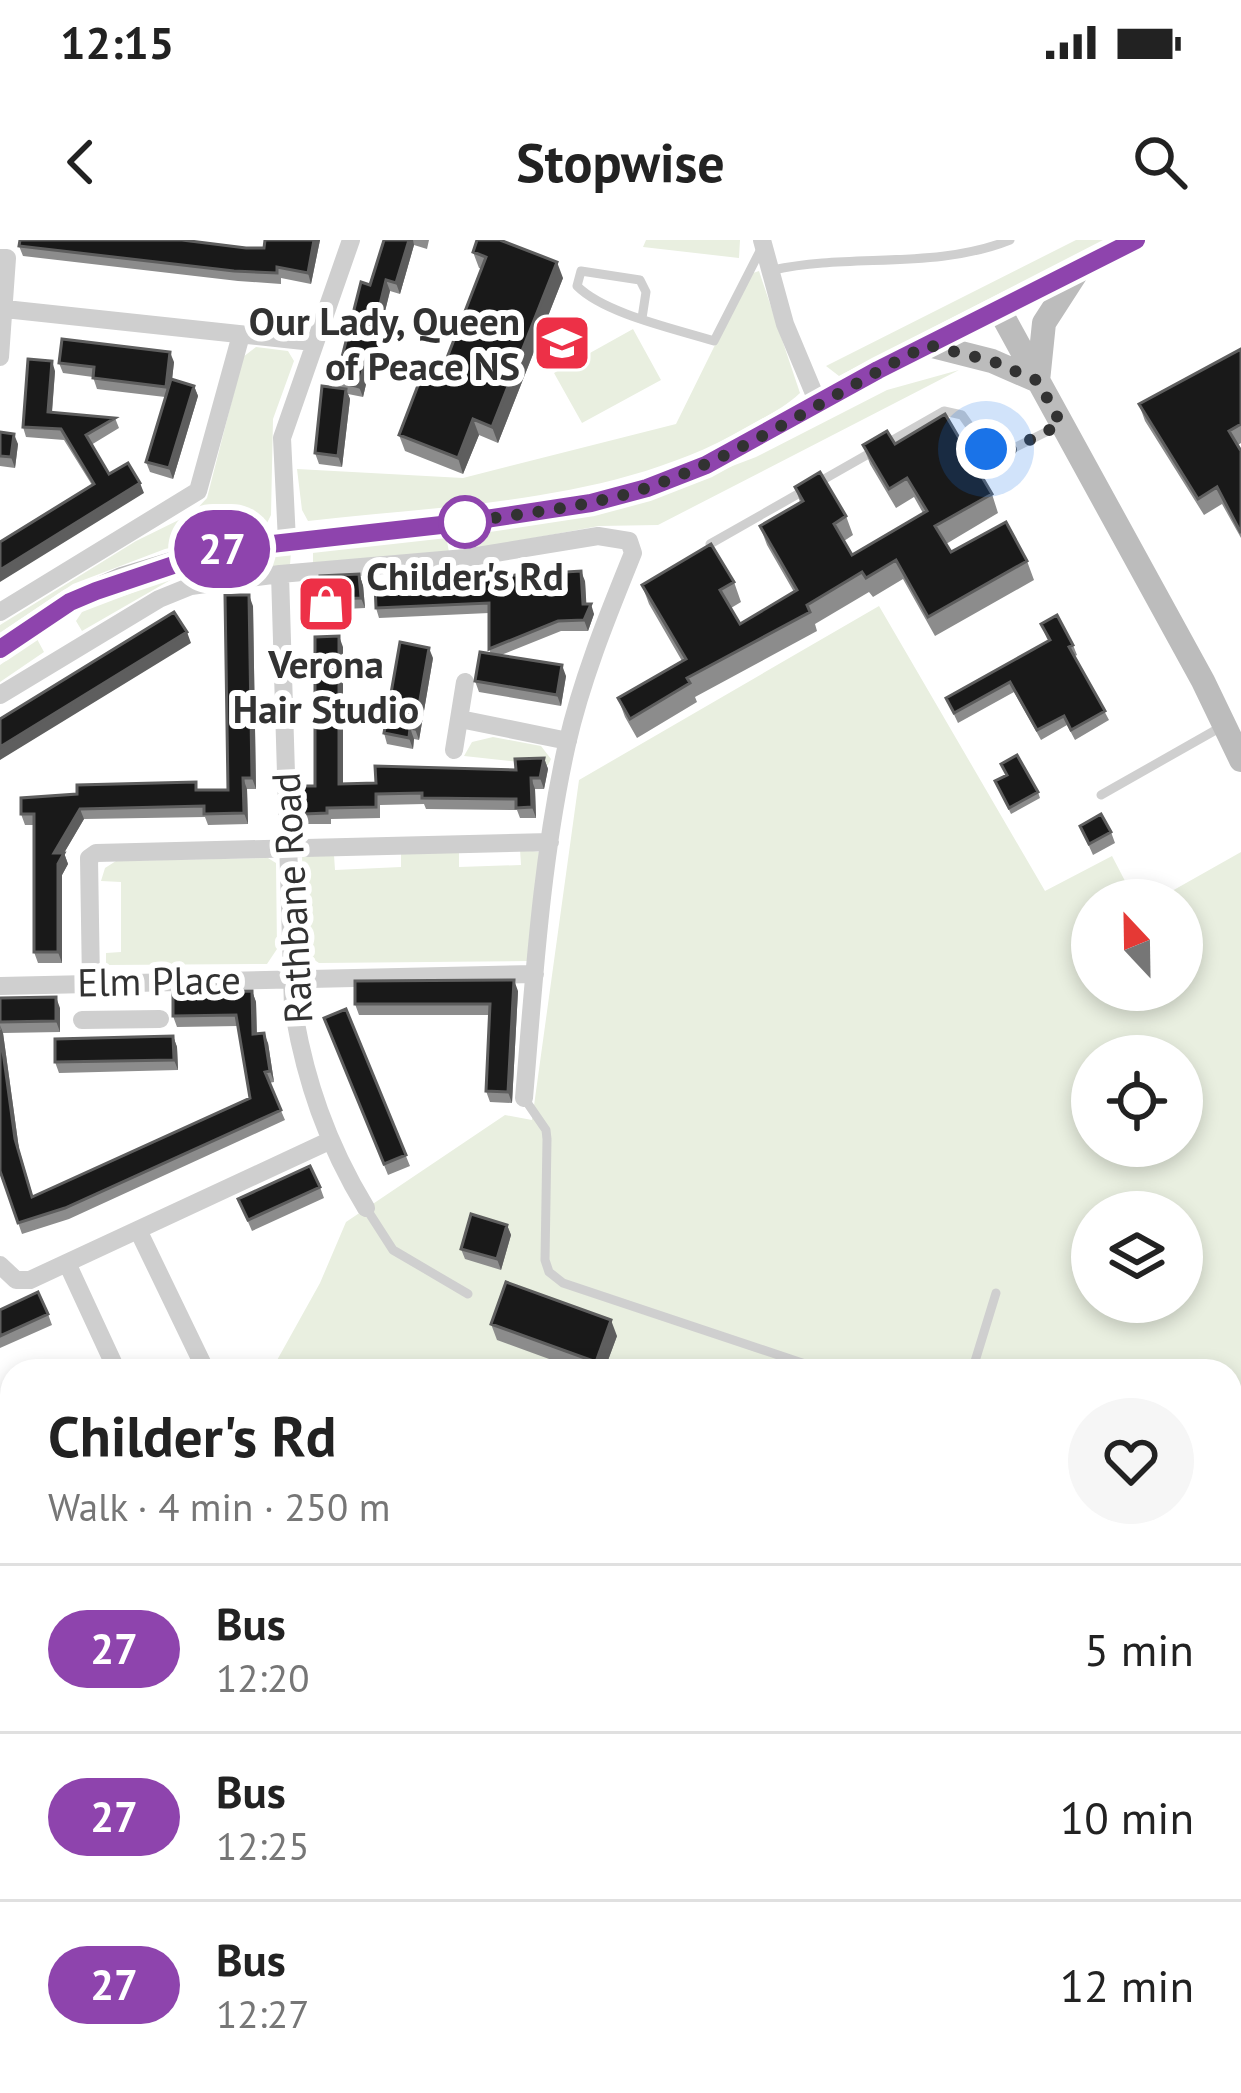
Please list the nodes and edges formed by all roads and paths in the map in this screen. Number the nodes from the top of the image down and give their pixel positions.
1 (351, 240) edge
2 (1010, 240) edge
3 (1136, 240) edge
4 (763, 242) edge
5 (0, 258) edge
6 (1078, 270) junction
7 (770, 271) junction
8 (5, 309) junction
9 (1000, 311) junction
10 (642, 318) junction
11 (241, 335) junction
12 (313, 342) junction
13 (928, 345) junction
14 (0, 357) edge
15 (1038, 381) junction
16 (818, 403) junction
17 (1061, 424) junction
18 (459, 523) junction
19 (287, 541) junction
20 (710, 544) edge
21 (465, 558) junction
22 (280, 574) junction
23 (0, 612) edge
24 (46, 617) junction
25 (0, 649) edge
26 (69, 652) junction
27 (465, 682) dead end
28 (0, 695) edge
29 (460, 719) junction
30 (1224, 725) junction
31 (568, 741) junction
32 (454, 750) dead end
33 (1241, 758) edge
34 (1101, 795) dead end
35 (550, 842) junction
36 (288, 848) junction
37 (535, 974) junction
38 (291, 978) junction
39 (91, 982) junction
40 (123, 982) junction
41 (0, 986) edge
42 (124, 1019) junction
43 (160, 1019) dead end
44 (82, 1020) dead end
45 (524, 1099) joint
46 (329, 1141) junction
47 (366, 1208) joint
48 (138, 1230) junction
49 (67, 1263) junction
50 (0, 1264) edge
51 (996, 1293) dead end
52 (468, 1294) dead end
53 (111, 1359) edge
54 (200, 1359) edge
55 (790, 1359) edge
56 (976, 1359) edge

1 - 12 street
2 - 7 lane
3 - 6 main road
4 - 7 street
4 - 10 lane
5 - 8 street
6 - 9 main road
6 - 15 main road
7 - 16 street
8 - 11 street
8 - 14 street
9 - 13 main road
9 - 15 main road
10 - 10 lane
11 - 12 street
11 - 23 street
12 - 19 street
13 - 15 main road
13 - 16 main road
15 - 17 main road
16 - 18 main road
17 - 20 lane
17 - 30 main road
18 - 19 main road
18 - 21 street
19 - 24 main road
21 - 22 street
21 - 31 street
22 - 26 street
22 - 36 street, Rathbane Road
24 - 25 main road
24 - 26 street
26 - 28 street
27 - 29 street
29 - 31 street
29 - 32 street
30 - 33 main road
30 - 34 lane
31 - 35 street
35 - 36 street
35 - 37 street
36 - 38 street, Rathbane Road
36 - 39 street
37 - 38 street, Elm Place
37 - 45 street
38 - 40 street, Elm Place
38 - 46 street, Rathbane Road
39 - 40 street, Elm Place
39 - 41 street, Elm Place
40 - 42 street
42 - 43 street
42 - 44 street
45 - 55 lane
46 - 47 street, Rathbane Road
46 - 48 street
47 - 52 lane
48 - 49 street
48 - 54 street
49 - 50 street
49 - 53 street
51 - 56 lane

